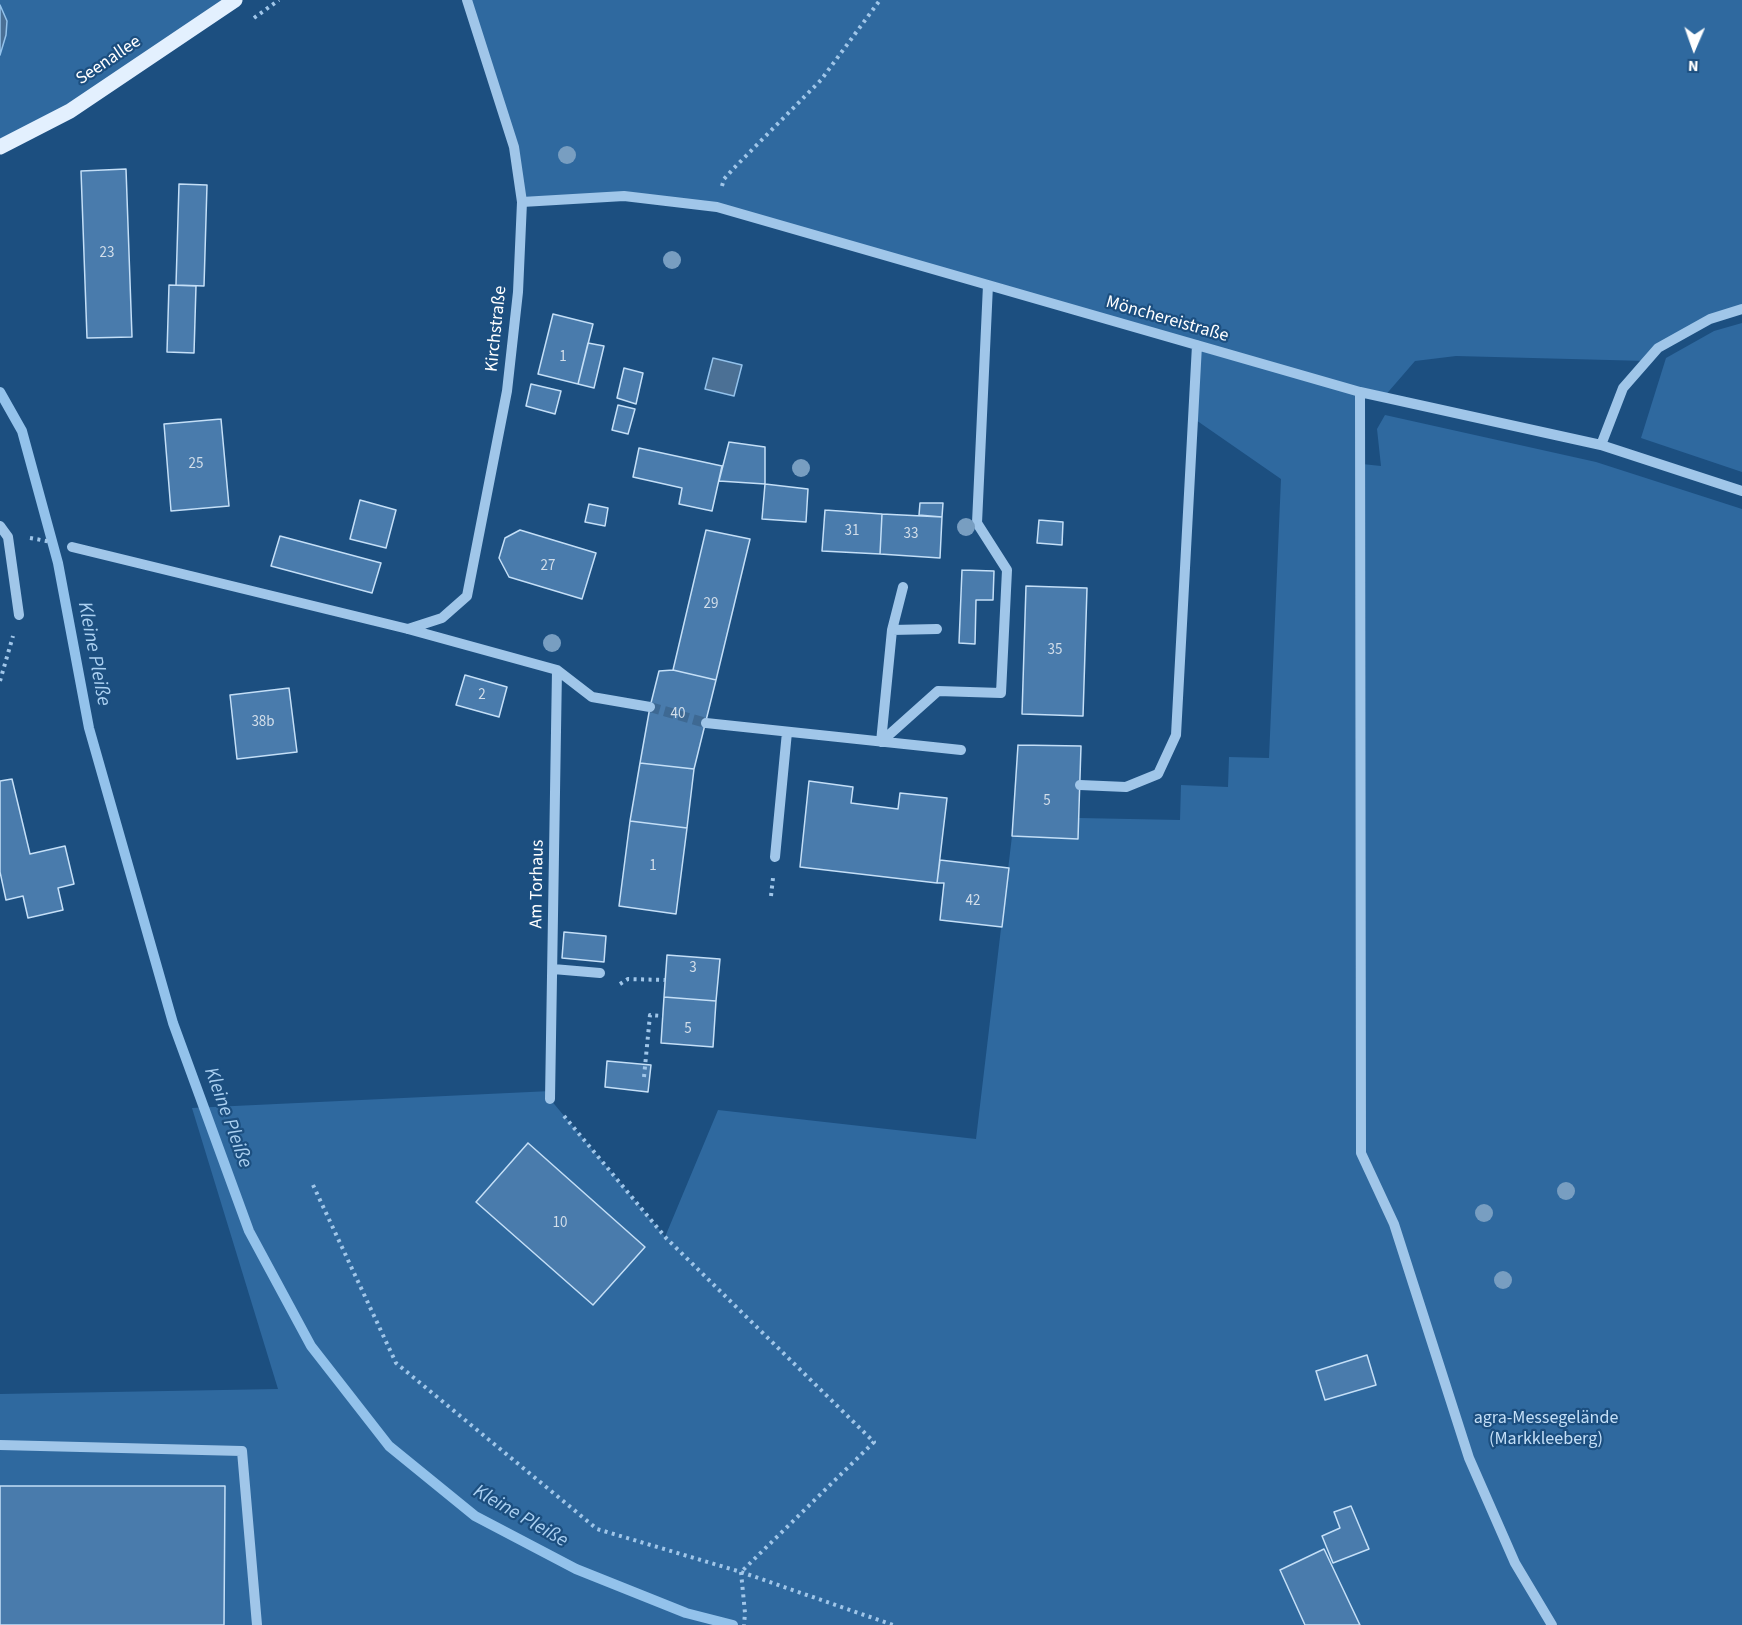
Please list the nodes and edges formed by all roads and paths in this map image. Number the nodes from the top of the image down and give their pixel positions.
1 (235, 0) edge
2 (467, 0) edge
3 (880, 0) edge
4 (0, 147) edge
5 (522, 202) junction
6 (717, 207) junction
7 (988, 285) junction
8 (1742, 309) edge
9 (1197, 345) junction
10 (1360, 392) junction
11 (1601, 445) junction
12 (1742, 491) edge
13 (0, 526) edge
14 (72, 547) dead end
15 (903, 587) dead end
16 (19, 615) joint
17 (408, 629) junction
18 (937, 629) dead end
19 (892, 630) junction
20 (558, 670) junction
21 (0, 681) edge
22 (650, 707) tunnel mouth
23 (706, 723) tunnel mouth
24 (787, 732) junction
25 (881, 742) junction
26 (961, 750) dead end
27 (1080, 785) dead end
28 (775, 857) dead end
29 (553, 969) junction
30 (600, 973) joint
31 (665, 980) dead end
32 (663, 1016) dead end
33 (644, 1077) dead end
34 (550, 1099) joint
35 (313, 1185) dead end
36 (0, 1445) edge
37 (741, 1572) junction
38 (257, 1625) edge
39 (744, 1625) edge
40 (893, 1625) edge
41 (1552, 1625) edge

1 - 4 main road, Seenallee
2 - 5 street, Kirchstraße
3 - 6 path
5 - 6 street, Mönchereistraße
5 - 17 street, Kirchstraße
6 - 7 street, Mönchereistraße
7 - 9 street, Mönchereistraße
7 - 25 street
8 - 11 street
9 - 10 street, Mönchereistraße
9 - 27 street
10 - 11 street, Mönchereistraße
10 - 41 street
11 - 12 street, Mönchereistraße
13 - 16 street
14 - 17 street
15 - 19 street
16 - 21 path
17 - 20 street
18 - 19 street
19 - 25 street
20 - 22 street
20 - 29 street, Am Torhaus
23 - 24 street
24 - 25 street
24 - 28 street
25 - 26 street
29 - 30 street
29 - 34 street, Am Torhaus
30 - 31 path
32 - 33 path
34 - 37 path
35 - 37 path
36 - 38 street
37 - 39 path
37 - 40 path

